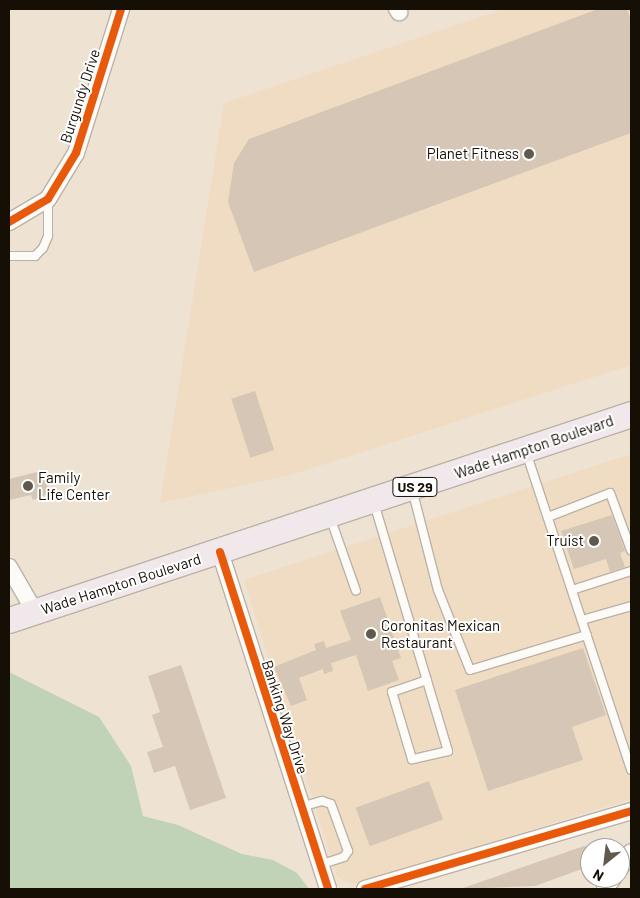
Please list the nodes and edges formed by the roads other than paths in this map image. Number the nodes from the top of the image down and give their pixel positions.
1 (121, 9) edge
2 (48, 199) junction
3 (9, 222) edge
4 (9, 256) edge
5 (631, 414) edge
6 (525, 450) junction
7 (412, 488) junction
8 (374, 501) junction
9 (329, 516) junction
10 (548, 517) junction
11 (631, 550) edge
12 (220, 552) junction
13 (9, 567) edge
14 (631, 571) edge
15 (572, 590) junction
16 (356, 591) dead end
17 (631, 606) edge
18 (35, 612) junction
19 (9, 620) edge
20 (582, 620) junction
21 (587, 635) junction
22 (427, 680) junction
23 (631, 770) edge
24 (301, 807) junction
25 (631, 811) edge
26 (319, 865) junction
27 (328, 889) edge
28 (365, 889) edge

1 - 2 street, Burgundy Drive
2 - 3 street
2 - 4 lane, Burgundy Drive
5 - 6 main road, Wade Hampton Boulevard / US 29
6 - 7 main road, Wade Hampton Boulevard / US 29
6 - 10 lane
7 - 8 main road, Wade Hampton Boulevard / US 29
7 - 21 lane
8 - 9 main road, Wade Hampton Boulevard / US 29
8 - 22 lane
9 - 12 main road, Wade Hampton Boulevard / US 29
9 - 16 lane
10 - 11 lane
10 - 15 lane
12 - 18 main road, Wade Hampton Boulevard / US 29
12 - 24 street, Banking Way Drive
13 - 18 street
14 - 15 lane
15 - 20 lane
17 - 20 lane
18 - 19 main road, Wade Hampton Boulevard / US 29
20 - 21 lane
21 - 23 lane
22 - 22 lane
24 - 26 street, Banking Way Drive
24 - 26 lane
25 - 28 street
26 - 27 street, Banking Way Drive

